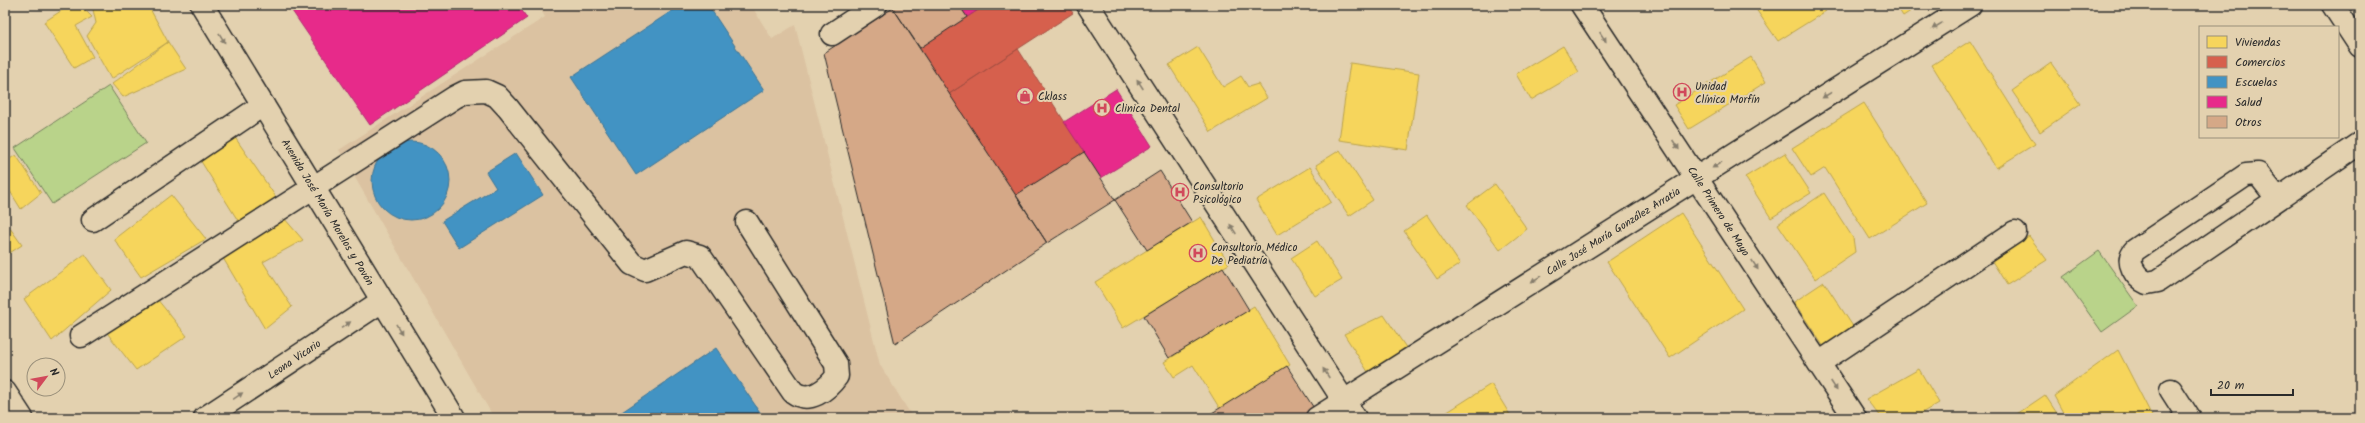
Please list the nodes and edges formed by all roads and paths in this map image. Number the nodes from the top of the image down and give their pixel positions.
1 (202, 5) edge
2 (876, 5) edge
3 (1088, 5) edge
4 (1582, 5) edge
5 (1970, 5) edge
6 (2333, 5) edge
7 (832, 34) dead end
8 (2360, 46) edge
9 (263, 105) junction
10 (2360, 143) edge
11 (1697, 177) junction
12 (312, 186) junction
13 (2277, 198) junction
14 (93, 220) dead end
15 (748, 222) dead end
16 (2016, 232) dead end
17 (382, 301) junction
18 (81, 336) dead end
19 (1819, 363) junction
20 (2171, 390) dead end
21 (5, 392) edge
22 (1349, 409) edge
23 (22, 418) edge
24 (205, 418) edge
25 (454, 418) edge
26 (1317, 418) edge
27 (1855, 418) edge
28 (2189, 418) edge

1 -> 9 street, Avenida José María Morelos y Pavón
2 - 7 street
22 -> 3 street
4 -> 11 street, Calle Primero de Mayo
5 -> 11 street, Calle José María González Arratia
6 - 8 street
9 - 12 street, Avenida José María Morelos y Pavón
9 - 14 street
10 - 13 street
11 -> 19 street, Calle Primero de Mayo
11 -> 22 street, Calle José María González Arratia
12 - 15 street
12 - 17 street, Avenida José María Morelos y Pavón
12 - 18 street
13 - 13 street
16 - 19 street
24 -> 17 street, Leona Vicario
17 -> 25 street, Avenida José María Morelos y Pavón
19 -> 27 street, Calle Primero de Mayo
20 - 28 street
21 - 23 street
22 - 26 street, Calle José María González Arratia

